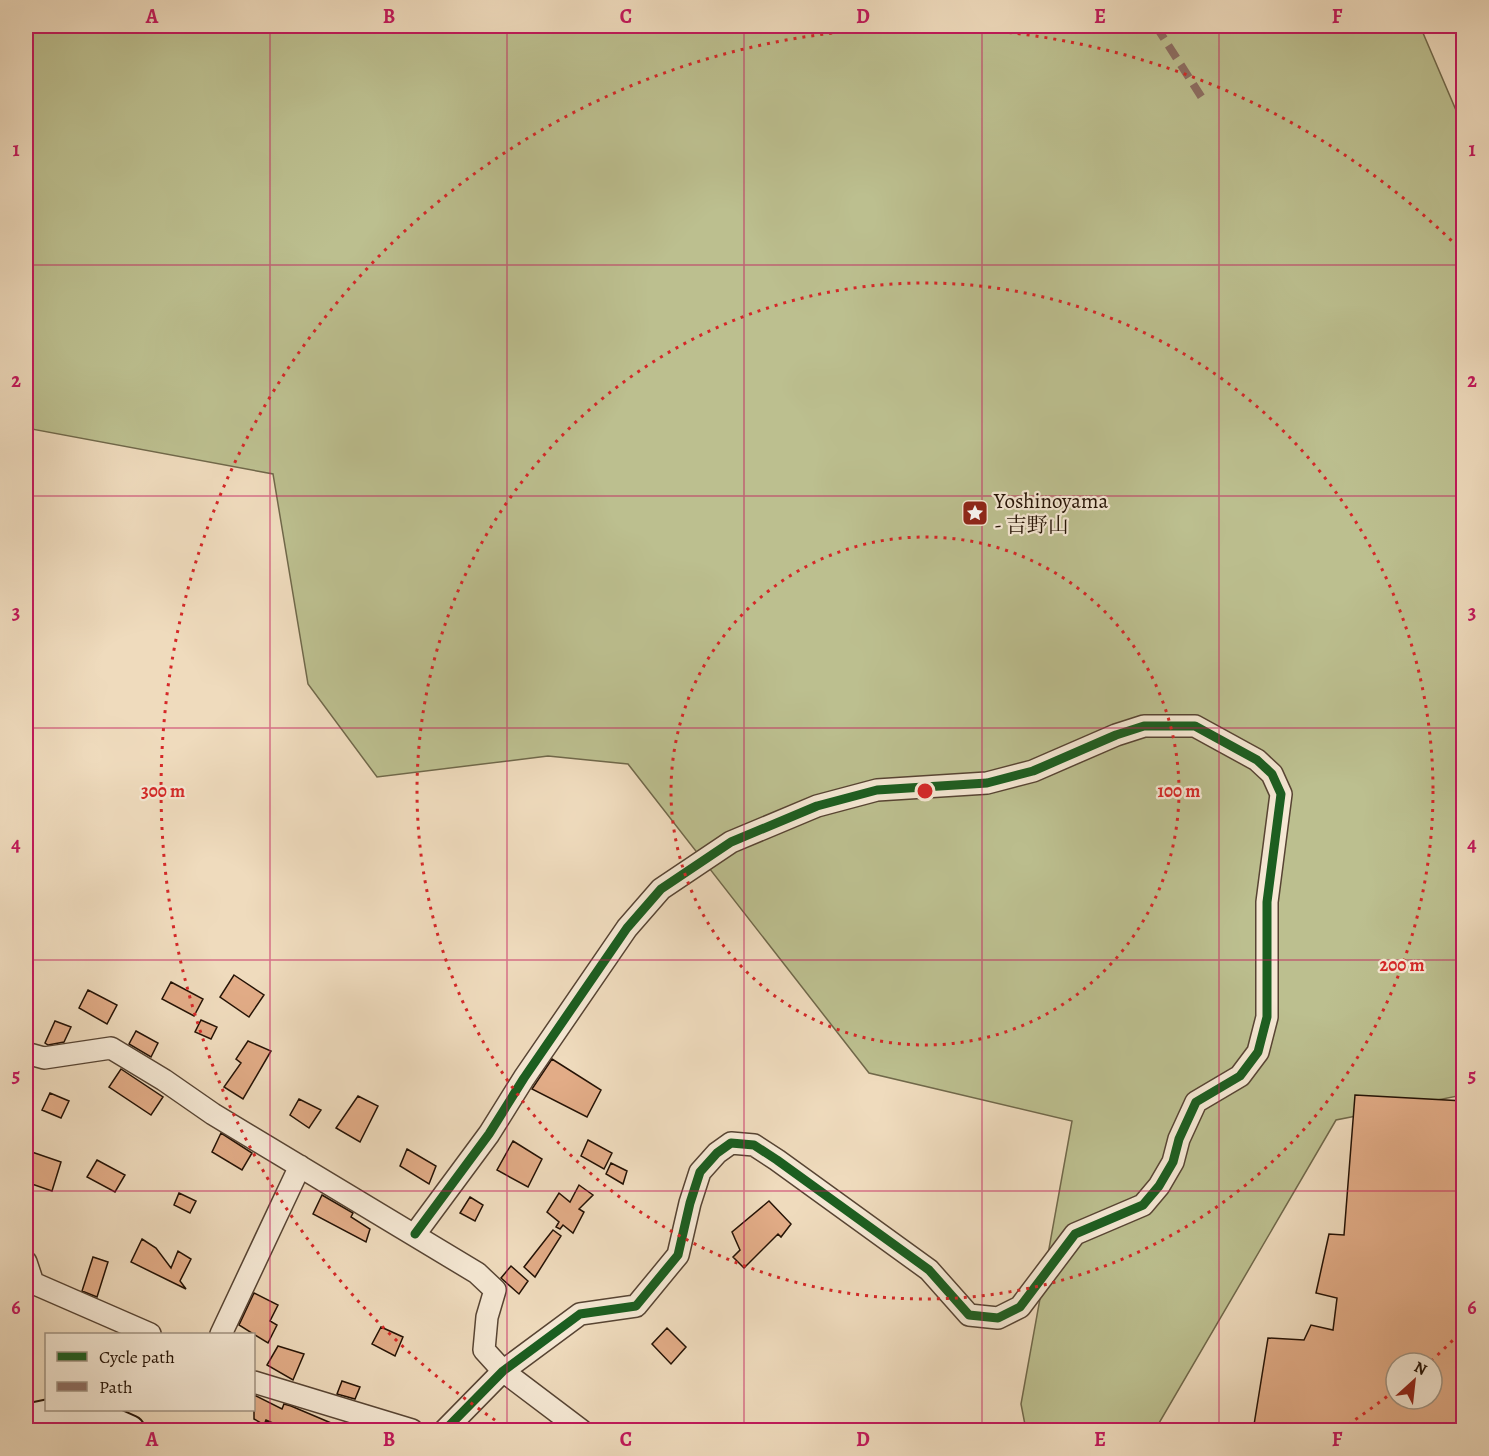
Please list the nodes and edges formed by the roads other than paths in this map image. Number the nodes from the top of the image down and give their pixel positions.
1 (26, 1053) edge
2 (300, 1166) junction
3 (415, 1233) junction
4 (26, 1262) edge
5 (146, 1333) edge
6 (222, 1333) edge
7 (503, 1371) junction
8 (255, 1382) edge
9 (64, 1411) edge
10 (74, 1411) edge
11 (26, 1419) edge
12 (130, 1431) edge
13 (412, 1431) edge
14 (445, 1431) edge
15 (580, 1431) edge

1 - 2 street
2 - 3 street
2 - 6 street
3 - 7 street
3 - 7 street
4 - 5 street
7 - 14 street
7 - 15 street
8 - 13 street
9 - 11 main road
10 - 12 main road

